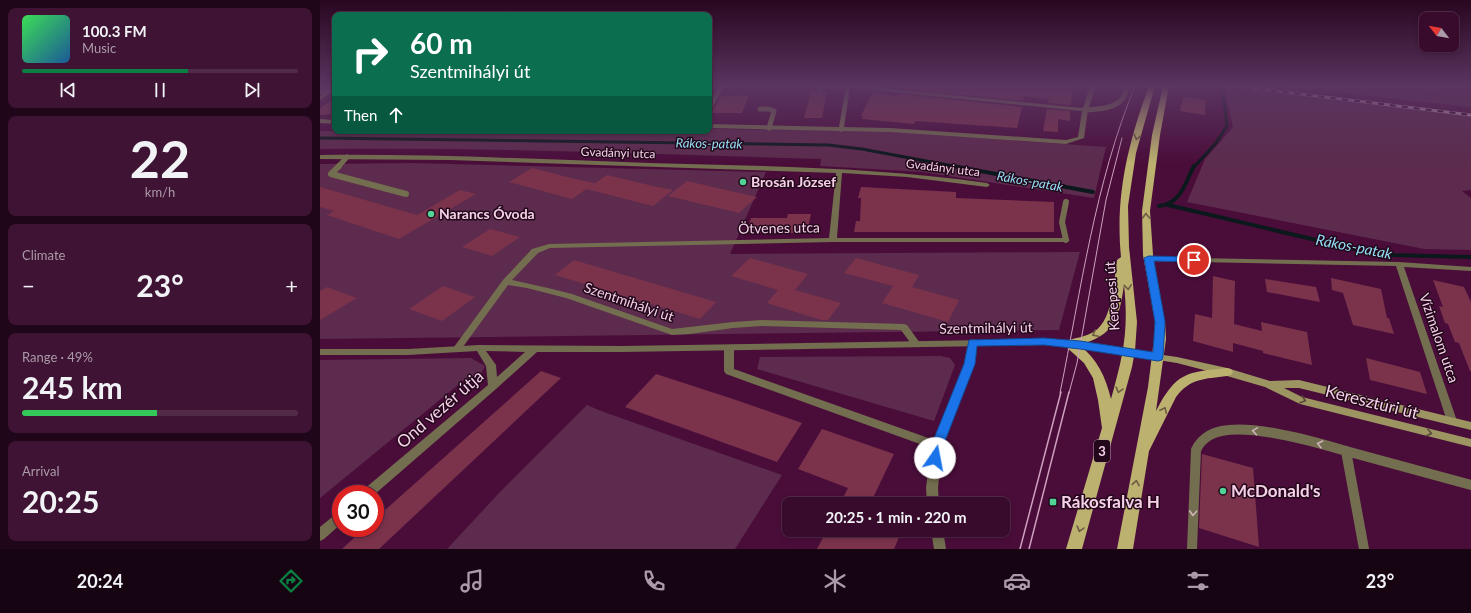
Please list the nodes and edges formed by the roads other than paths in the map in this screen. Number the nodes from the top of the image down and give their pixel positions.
1 (774, 112) edge
2 (844, 112) edge
3 (1085, 112) edge
4 (1145, 112) edge
5 (1161, 112) edge
6 (320, 121) edge
7 (332, 122) edge
8 (712, 126) edge
9 (769, 128) junction
10 (841, 130) junction
11 (320, 157) edge
12 (347, 157) junction
13 (839, 171) junction
14 (987, 185) dead end
15 (406, 194) dead end
16 (1066, 202) dead end
17 (833, 240) junction
18 (1066, 240) joint
19 (1125, 248) junction
20 (1149, 258) junction
21 (1399, 264) junction
22 (1471, 269) edge
23 (506, 282) junction
24 (973, 342) junction
25 (915, 343) junction
26 (1069, 344) junction
27 (320, 346) edge
28 (729, 347) junction
29 (479, 348) junction
30 (457, 349) junction
31 (534, 349) junction
32 (320, 352) edge
33 (339, 352) junction
34 (1129, 353) junction
35 (1158, 357) junction
36 (1227, 372) junction
37 (1268, 384) junction
38 (493, 386) junction
39 (1452, 421) junction
40 (1471, 426) edge
41 (1107, 434) junction
42 (1471, 443) edge
43 (937, 446) junction
44 (1346, 451) junction
45 (1140, 457) junction
46 (378, 485) edge
47 (1471, 485) edge
48 (933, 497) edge
49 (332, 525) edge
50 (320, 535) edge
51 (938, 537) edge
52 (940, 549) edge
53 (1074, 549) edge
54 (1125, 549) edge
55 (1192, 549) edge
56 (1364, 549) edge

1 - 9 lane
2 - 10 street
3 - 10 street
4 -> 19 main road, Kerepesi út / 3
20 -> 5 main road
6 - 7 street
8 - 9 street
9 - 10 street
11 - 12 street, Gvadányi utca
12 - 13 street, Gvadányi utca
12 - 15 lane
13 - 14 street, Gvadányi utca
13 - 17 street
16 - 18 lane
17 - 18 street, Ötvenes utca
17 - 23 street, Ötvenes utca
19 -> 26 main road
19 -> 34 main road, Kerepesi út / 3
20 - 21 street
20 - 35 main road
21 - 22 street
21 - 39 street, Vízimalom utca
23 - 25 street, Szentmihályi út
23 - 30 street
24 - 25 street, Szentmihályi út
24 - 26 street, Szentmihályi út
24 - 43 street
25 - 28 street, Szentmihályi út
26 - 34 street, Szentmihályi út
26 - 41 main road
27 - 33 street, Szentmihályi út
28 - 31 street, Szentmihályi út
28 - 43 street
29 - 30 street, Szentmihályi út
29 - 31 street, Szentmihályi út
29 - 38 street
30 - 33 street, Szentmihályi út
31 - 38 street, Ond vezér útja
32 - 33 street, Szentmihályi út
34 - 35 main road, Keresztúri út
34 -> 41 main road, Kerepesi út / 3
35 - 36 main road, Keresztúri út
35 - 45 main road
36 - 37 main road, Keresztúri út
45 -> 36 main road
37 - 39 main road, Keresztúri út
37 -> 42 main road, Keresztúri út
38 - 46 street, Ond vezér útja
39 - 40 main road, Keresztúri út
41 -> 53 main road, Kerepesi út / 3
43 - 48 street
44 - 47 lane
44 -> 55 lane
44 - 56 lane
54 -> 45 main road
49 - 50 street
51 - 52 street

